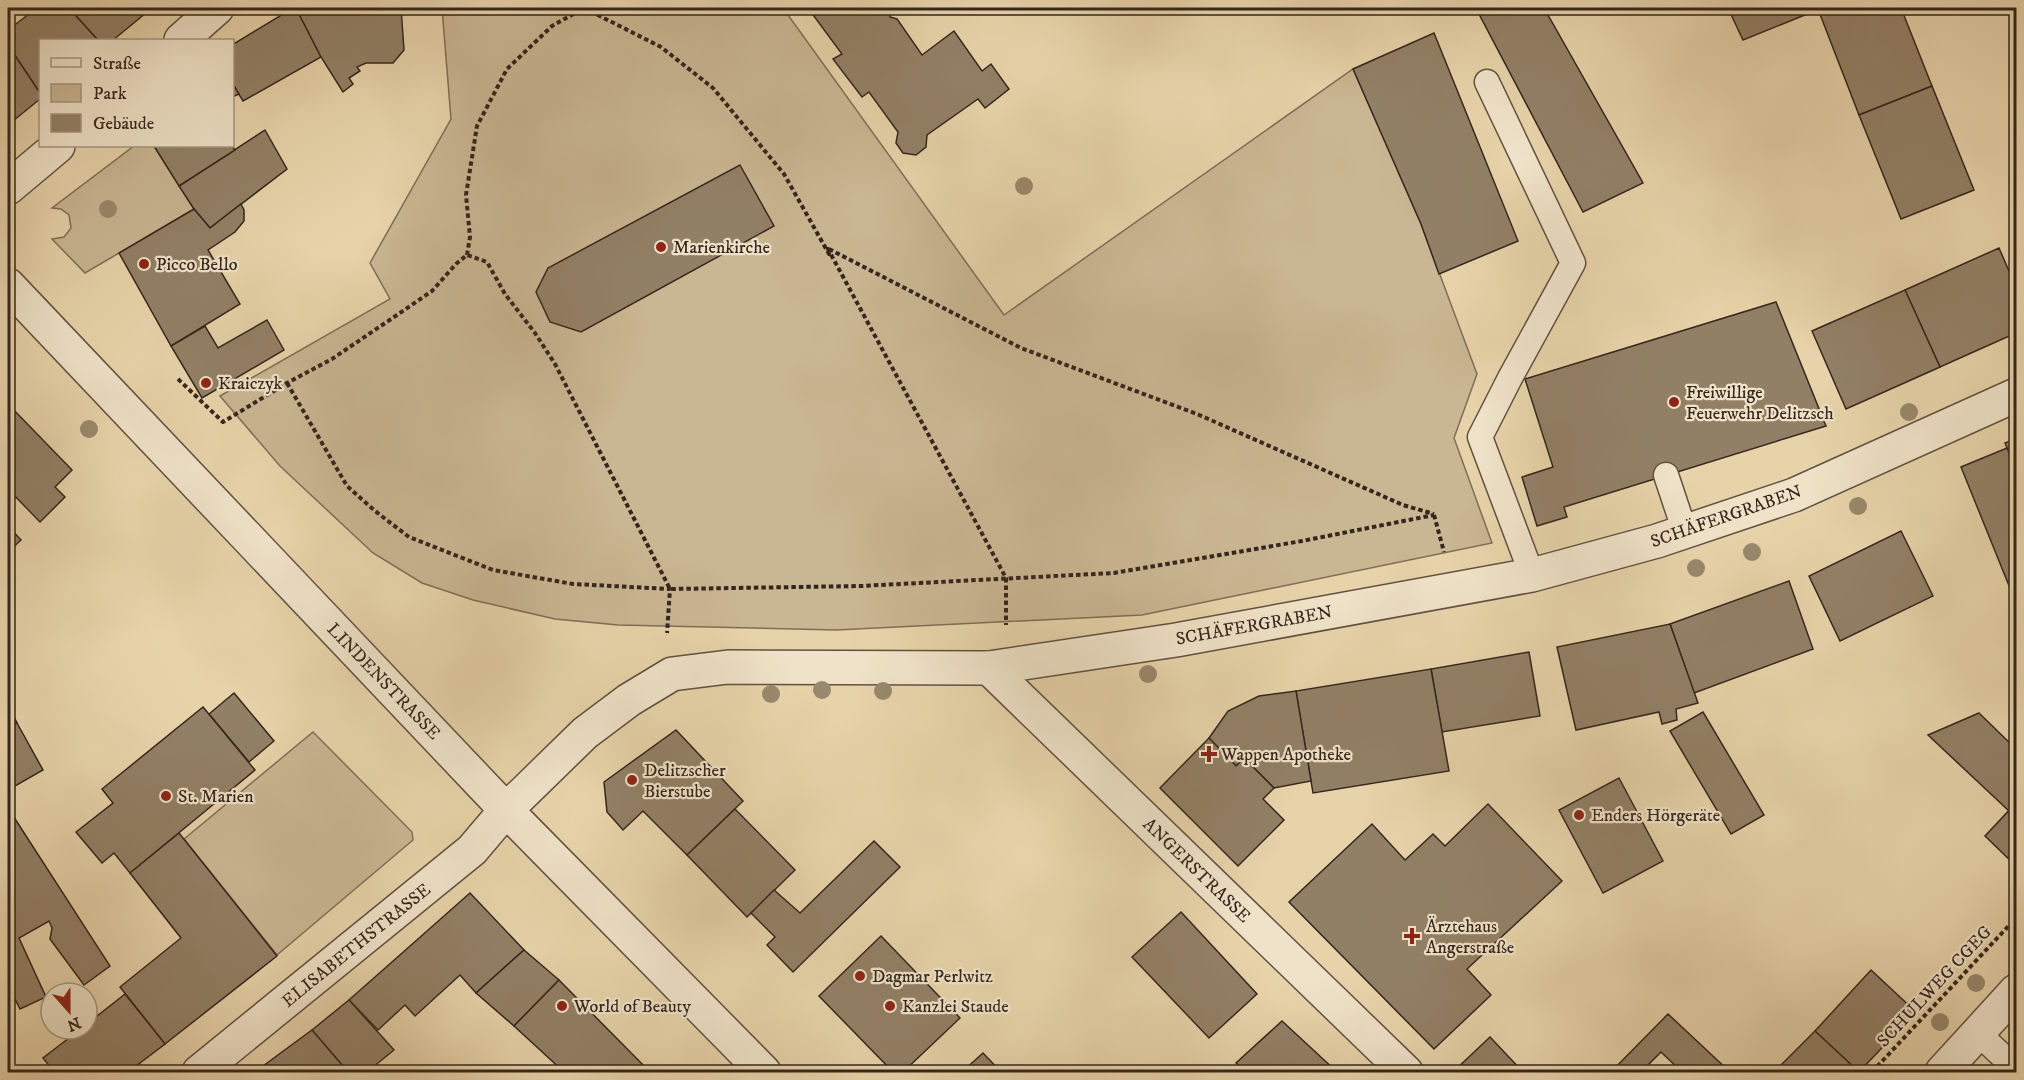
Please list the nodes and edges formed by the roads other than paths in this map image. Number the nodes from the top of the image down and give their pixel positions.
1 (217, 8) edge
2 (182, 39) edge
3 (1487, 82) dead end
4 (56, 147) edge
5 (8, 188) edge
6 (8, 285) edge
7 (2016, 395) edge
8 (1666, 476) dead end
9 (1685, 532) junction
10 (1532, 575) junction
11 (989, 668) junction
12 (506, 810) junction
13 (2016, 991) edge
14 (1978, 1033) junction
15 (2016, 1069) edge
16 (199, 1072) edge
17 (764, 1072) edge
18 (1406, 1072) edge
19 (1942, 1072) edge

1 - 2 street
3 - 10 lane
4 - 5 street
6 - 12 street, LINDENSTRASSE
7 - 9 street, SCHÄFERGRABEN
8 - 9 lane
9 - 10 street, SCHÄFERGRABEN
10 - 11 street, SCHÄFERGRABEN
11 - 12 street, SCHÄFERGRABEN
11 - 18 street, ANGERSTRASSE
12 - 16 street, ELISABETHSTRASSE
12 - 17 street, LINDENSTRASSE
13 - 14 street
14 - 15 lane
14 - 19 street

